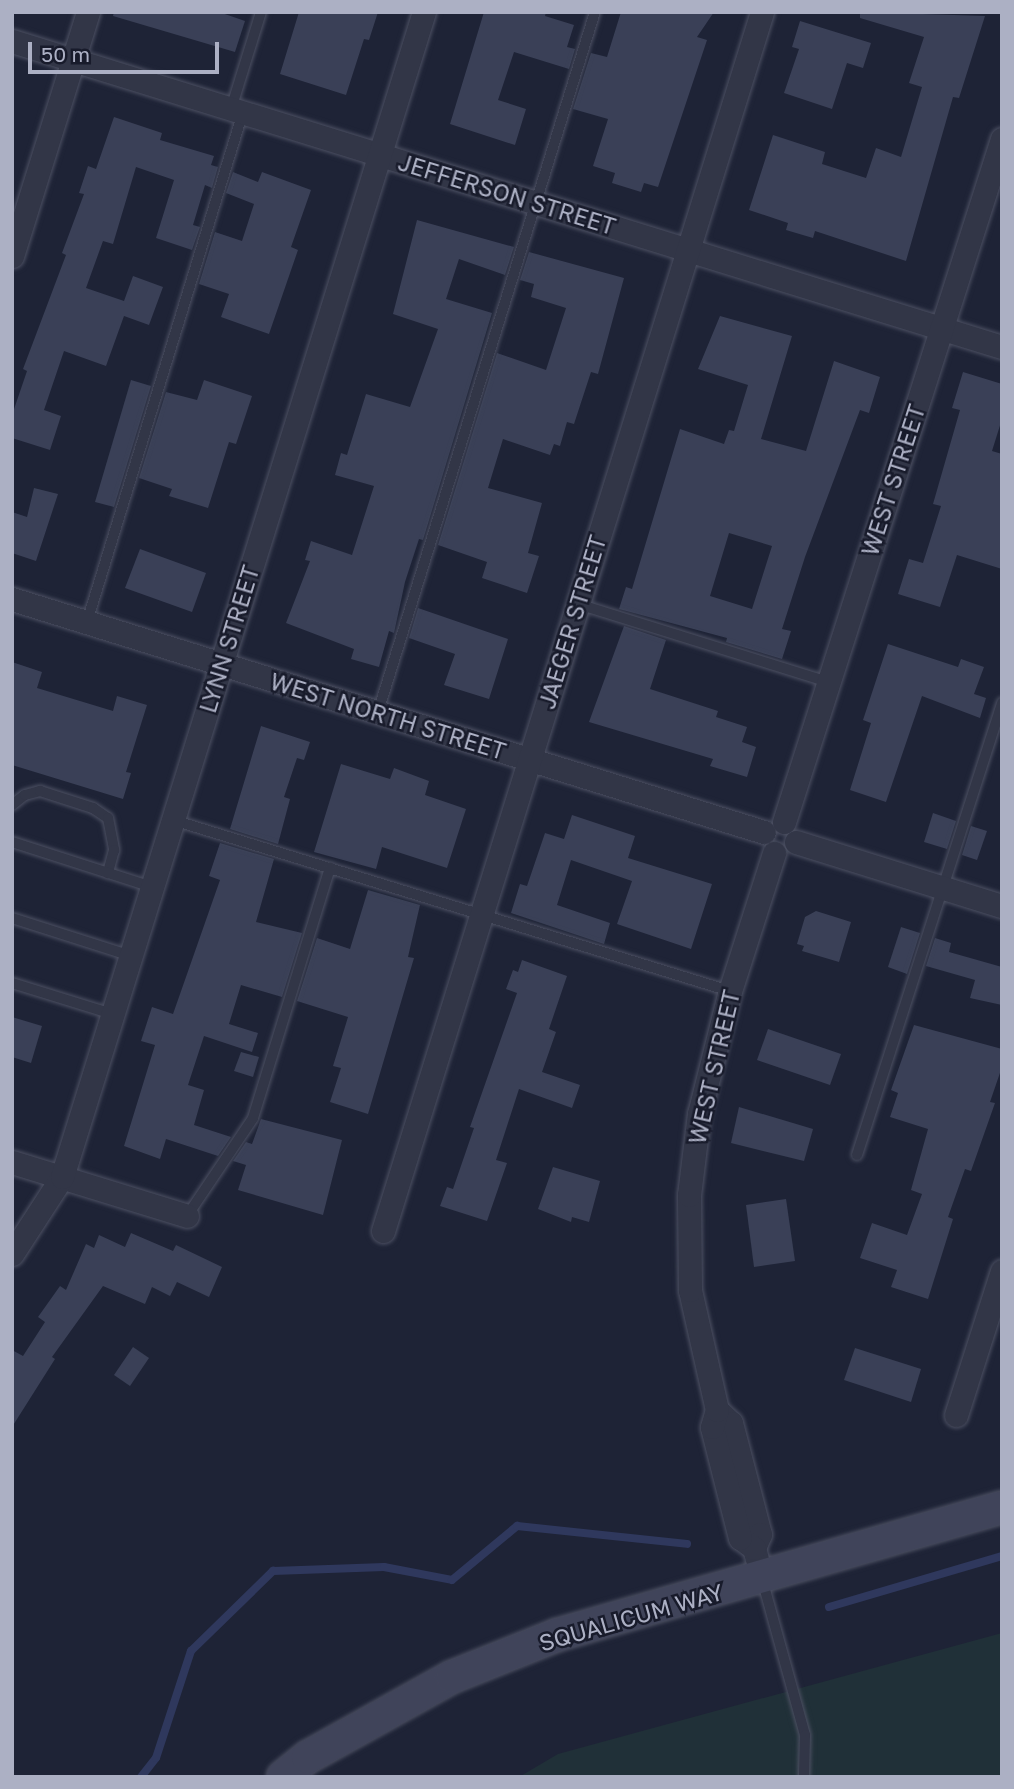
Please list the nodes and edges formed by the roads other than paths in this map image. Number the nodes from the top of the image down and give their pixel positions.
1 (88, 12) edge
2 (261, 12) edge
3 (424, 12) edge
4 (595, 12) edge
5 (762, 12) edge
6 (12, 41) edge
7 (74, 60) junction
8 (237, 110) junction
9 (1002, 139) edge
10 (380, 155) junction
11 (536, 203) junction
12 (688, 250) junction
13 (12, 256) edge
14 (941, 328) junction
15 (1002, 347) edge
16 (12, 600) edge
17 (578, 604) junction
18 (87, 622) junction
19 (221, 664) junction
20 (829, 682) junction
21 (1002, 704) edge
22 (378, 712) junction
23 (530, 760) junction
24 (12, 805) edge
25 (173, 820) junction
26 (774, 836) junction
27 (12, 842) edge
28 (330, 868) junction
29 (108, 873) junction
30 (152, 887) junction
31 (943, 887) junction
32 (1002, 905) edge
33 (481, 915) junction
34 (12, 918) edge
35 (131, 956) junction
36 (12, 983) edge
37 (730, 991) junction
38 (113, 1014) junction
39 (857, 1155) dead end
40 (12, 1162) edge
41 (62, 1177) junction
42 (187, 1216) joint
43 (383, 1231) dead end
44 (12, 1254) edge
45 (1002, 1272) edge
46 (956, 1415) dead end
47 (1002, 1507) edge
48 (762, 1579) junction
49 (283, 1777) edge
50 (804, 1777) edge

1 - 7 street
2 - 8 lane
3 - 10 street, LYNN STREET
4 - 11 lane
5 - 12 street, JAEGER STREET
6 - 7 street, JEFFERSON STREET
7 - 8 street, JEFFERSON STREET
7 - 13 street
8 - 10 street, JEFFERSON STREET
8 - 18 lane
9 - 14 street, WEST STREET
10 - 11 street, JEFFERSON STREET
10 - 19 street, LYNN STREET
11 - 12 street, JEFFERSON STREET
11 - 22 lane
12 - 14 street, JEFFERSON STREET
12 - 17 street, JAEGER STREET
14 - 15 street, JEFFERSON STREET
14 - 20 street, WEST STREET
16 - 18 street, WEST NORTH STREET
17 - 20 lane
17 - 23 street, JAEGER STREET
18 - 19 street, WEST NORTH STREET
19 - 22 street, WEST NORTH STREET
19 - 25 street, LYNN STREET
20 - 26 street, WEST STREET
21 - 31 lane
22 - 23 street, WEST NORTH STREET
23 - 26 street, WEST NORTH STREET
23 - 33 street, JAEGER STREET
24 - 29 lane
25 - 28 lane
25 - 30 street, LYNN STREET
26 - 31 street
26 - 37 street, WEST STREET
27 - 29 lane
28 - 33 lane
28 - 42 lane
29 - 30 lane
30 - 35 street, LYNN STREET
31 - 32 street
31 - 39 lane
33 - 37 lane
33 - 43 street, JAEGER STREET
34 - 35 lane
35 - 38 street, LYNN STREET
36 - 38 lane
37 - 48 street, WEST STREET
38 - 41 street, LYNN STREET
40 - 41 street
41 - 42 street
41 - 44 street, LYNN STREET
45 - 46 street
47 - 48 street, SQUALICUM WAY
48 - 49 street, SQUALICUM WAY
48 - 50 lane

